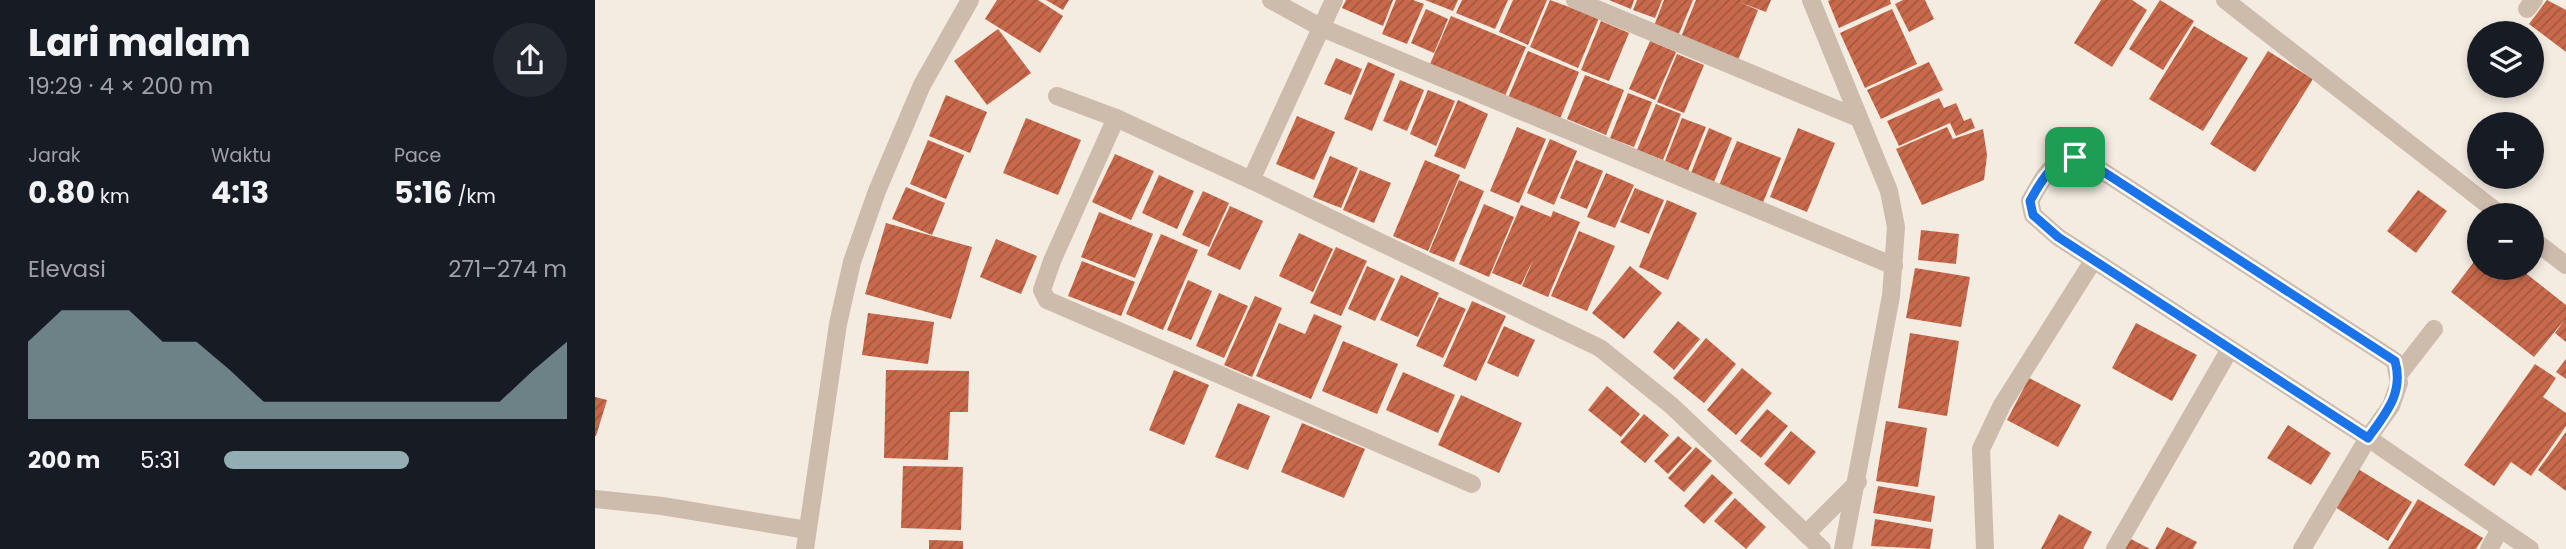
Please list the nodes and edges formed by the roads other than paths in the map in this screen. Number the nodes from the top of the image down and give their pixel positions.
1 (970, 0) edge
2 (1271, 0) edge
3 (1334, 0) edge
4 (1575, 0) edge
5 (1811, 0) edge
6 (2224, 0) edge
7 (1322, 28) junction
8 (1056, 96) dead end
9 (1116, 118) junction
10 (1858, 118) junction
11 (1251, 180) junction
12 (2486, 203) edge
13 (2544, 248) edge
14 (2093, 261) junction
15 (1894, 265) junction
16 (2566, 265) edge
17 (2434, 329) dead end
18 (2230, 349) junction
19 (2399, 374) junction
20 (2368, 438) junction
21 (1858, 481) junction
22 (1472, 484) dead end
23 (595, 499) edge
24 (2500, 529) junction
25 (807, 530) junction
26 (1806, 534) junction
27 (805, 549) edge
28 (1822, 549) edge
29 (1843, 549) edge
30 (1985, 549) edge
31 (2115, 549) edge
32 (2302, 549) edge
33 (2489, 549) edge
34 (2530, 549) edge

1 - 25 street
2 - 7 street
3 - 7 street
4 - 10 street
5 - 10 street
6 - 12 street
7 - 11 street
7 - 15 street
8 - 9 street
9 - 11 street
9 - 22 street
10 - 15 street
11 - 26 street
13 - 16 street
14 - 18 street
14 - 19 street
14 - 30 street
15 - 21 street
17 - 19 street
18 - 20 street
18 - 31 street
19 - 20 street
20 - 24 street
20 - 32 street
21 - 26 street
21 - 29 street
23 - 25 street
24 - 33 street
24 - 34 street
25 - 27 street
26 - 28 street

